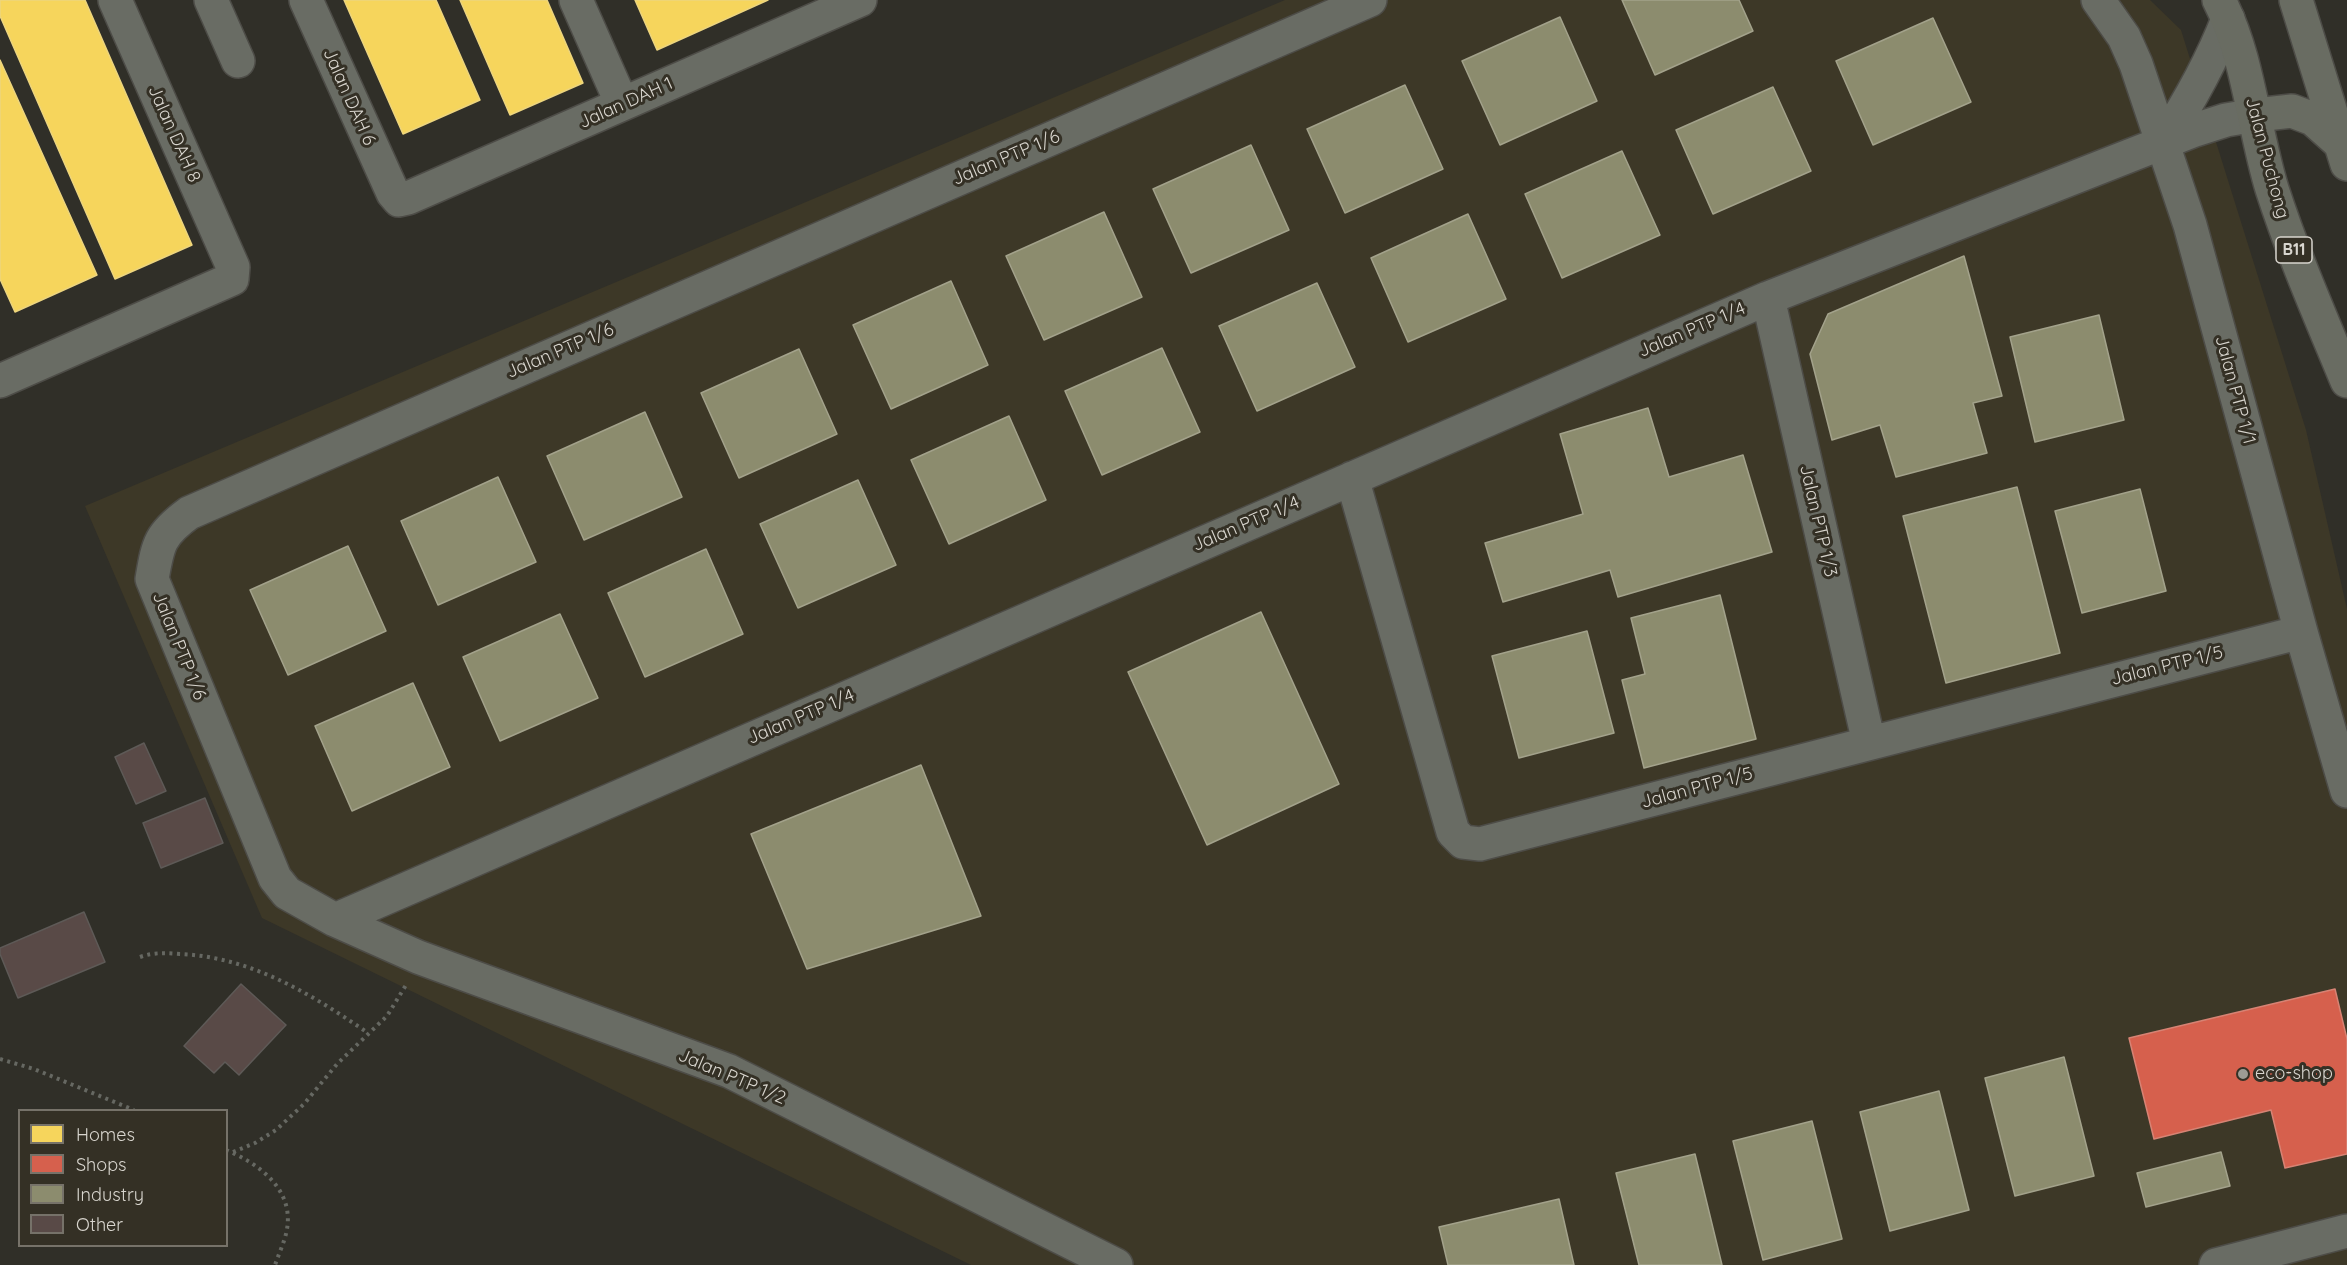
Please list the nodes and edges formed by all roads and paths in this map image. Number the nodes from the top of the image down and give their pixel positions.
1 (115, 0) edge
2 (211, 0) edge
3 (306, 0) edge
4 (576, 0) edge
5 (860, 0) edge
6 (1370, 0) edge
7 (2098, 0) edge
8 (2296, 0) edge
9 (2223, 9) edge
10 (238, 61) dead end
11 (622, 104) junction
12 (2256, 115) junction
13 (2163, 142) junction
14 (2344, 154) edge
15 (393, 193) joint
16 (1768, 298) junction
17 (4, 369) edge
18 (2347, 381) edge
19 (1352, 478) junction
20 (2301, 632) junction
21 (1869, 743) junction
22 (2347, 791) edge
23 (335, 920) junction
24 (140, 957) dead end
25 (418, 957) junction
26 (368, 1034) junction
27 (0, 1059) edge
28 (132, 1109) edge
29 (228, 1151) edge
30 (233, 1152) junction
31 (2347, 1231) edge
32 (275, 1265) edge
33 (1116, 1265) edge
34 (2216, 1265) edge

1 - 17 street, Jalan DAH 8
2 - 10 street
3 - 15 street, Jalan DAH 6
4 - 11 street
5 - 11 street, Jalan DAH 1
6 - 23 street, Jalan PTP 1/6
7 - 13 street, Jalan PTP 1/1
8 - 14 main road
9 - 12 main road, Jalan Puchong / B11
9 - 13 street
11 - 15 street, Jalan DAH 1
12 - 13 street, Jalan PTP 1/4
12 - 14 main road
12 - 18 main road, Jalan Puchong / B11
13 - 16 street, Jalan PTP 1/4
13 - 20 street, Jalan PTP 1/1
16 - 19 street, Jalan PTP 1/4
16 - 21 street, Jalan PTP 1/3
19 - 21 street, Jalan PTP 1/5
19 - 23 street, Jalan PTP 1/4
20 - 21 street, Jalan PTP 1/5
20 - 22 street, Jalan PTP 1/1
23 - 25 street, Jalan PTP 1/2
24 - 26 path
25 - 26 path
25 - 33 street, Jalan PTP 1/2
26 - 30 path
27 - 28 path
29 - 30 path
30 - 32 path
31 - 34 street

